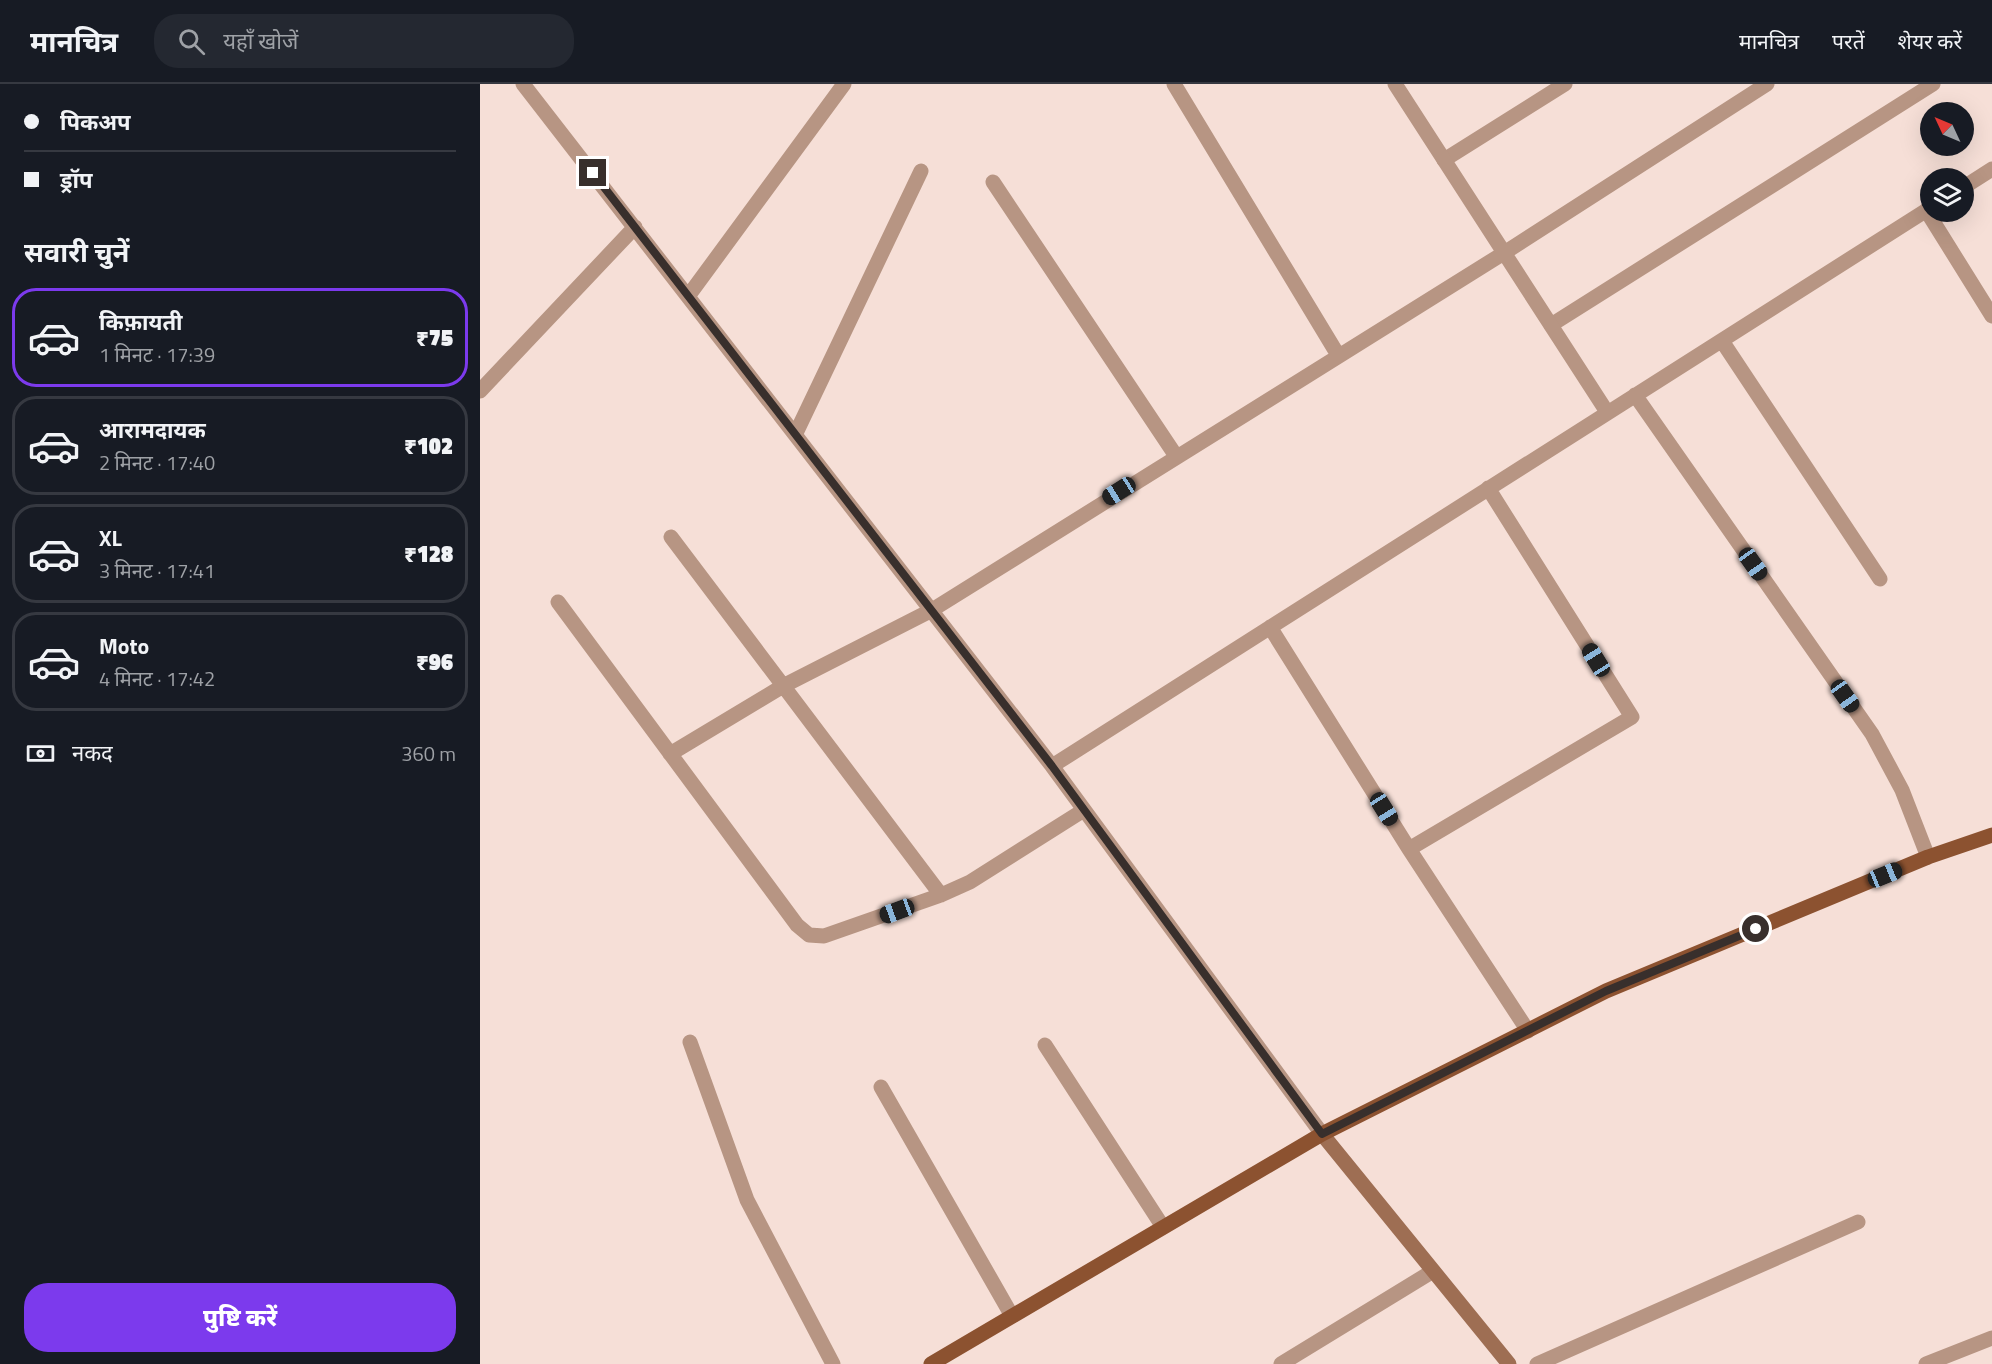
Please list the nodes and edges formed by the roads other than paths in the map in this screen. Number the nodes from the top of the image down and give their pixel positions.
1 (523, 84) edge
2 (844, 84) edge
3 (1174, 84) edge
4 (1395, 84) edge
5 (1565, 84) edge
6 (1767, 84) edge
7 (1933, 84) edge
8 (1444, 160) junction
9 (1992, 169) edge
10 (921, 171) dead end
11 (1974, 181) edge
12 (993, 182) dead end
13 (1920, 214) edge
14 (1936, 222) edge
15 (635, 227) junction
16 (1504, 253) junction
17 (689, 295) junction
18 (1992, 316) edge
19 (1551, 325) junction
20 (1722, 341) junction
21 (1338, 355) junction
22 (480, 391) edge
23 (1635, 394) junction
24 (1606, 412) junction
25 (796, 434) junction
26 (1176, 456) junction
27 (1488, 488) junction
28 (671, 537) dead end
29 (1880, 579) dead end
30 (558, 602) dead end
31 (932, 610) junction
32 (1270, 627) junction
33 (783, 686) junction
34 (670, 754) junction
35 (1052, 766) junction
36 (1084, 810) junction
37 (1992, 835) edge
38 (1409, 849) junction
39 (1928, 857) junction
40 (942, 895) junction
41 (1528, 1031) junction
42 (690, 1042) dead end
43 (1045, 1046) dead end
44 (881, 1087) dead end
45 (1322, 1134) junction
46 (1858, 1221) dead end
47 (1164, 1227) junction
48 (1433, 1272) junction
49 (1012, 1316) junction
50 (1992, 1338) edge
51 (1933, 1363) edge
52 (833, 1364) edge
53 (931, 1364) edge
54 (1281, 1364) edge
55 (1509, 1364) edge
56 (1537, 1364) edge

1 - 15 street
2 - 17 street
3 - 21 street
4 - 8 street
5 - 8 street
6 - 16 street
7 - 19 street
8 - 16 street
9 - 11 street
10 - 25 street
12 - 26 street
13 - 20 street
14 - 18 street
15 - 17 street
15 - 22 street
16 - 19 street
16 - 21 street
17 - 25 street
19 - 24 street
20 - 23 street
20 - 29 street
21 - 26 street
23 - 24 street
23 - 39 street
24 - 27 street
25 - 31 street
26 - 31 street
27 - 32 street
27 - 38 street
28 - 33 street
30 - 34 street
31 - 33 street
31 - 35 street
32 - 35 street
32 - 38 street
33 - 34 street
33 - 40 street
34 - 40 street
35 - 36 street
36 - 40 street
36 - 45 street
37 - 39 main road
38 - 41 street
39 - 41 main road
41 - 45 main road
42 - 52 street
43 - 47 street
44 - 49 street
45 - 47 main road
45 - 48 street
46 - 56 street
47 - 49 main road
48 - 54 street
48 - 55 street
49 - 53 main road
50 - 51 street

